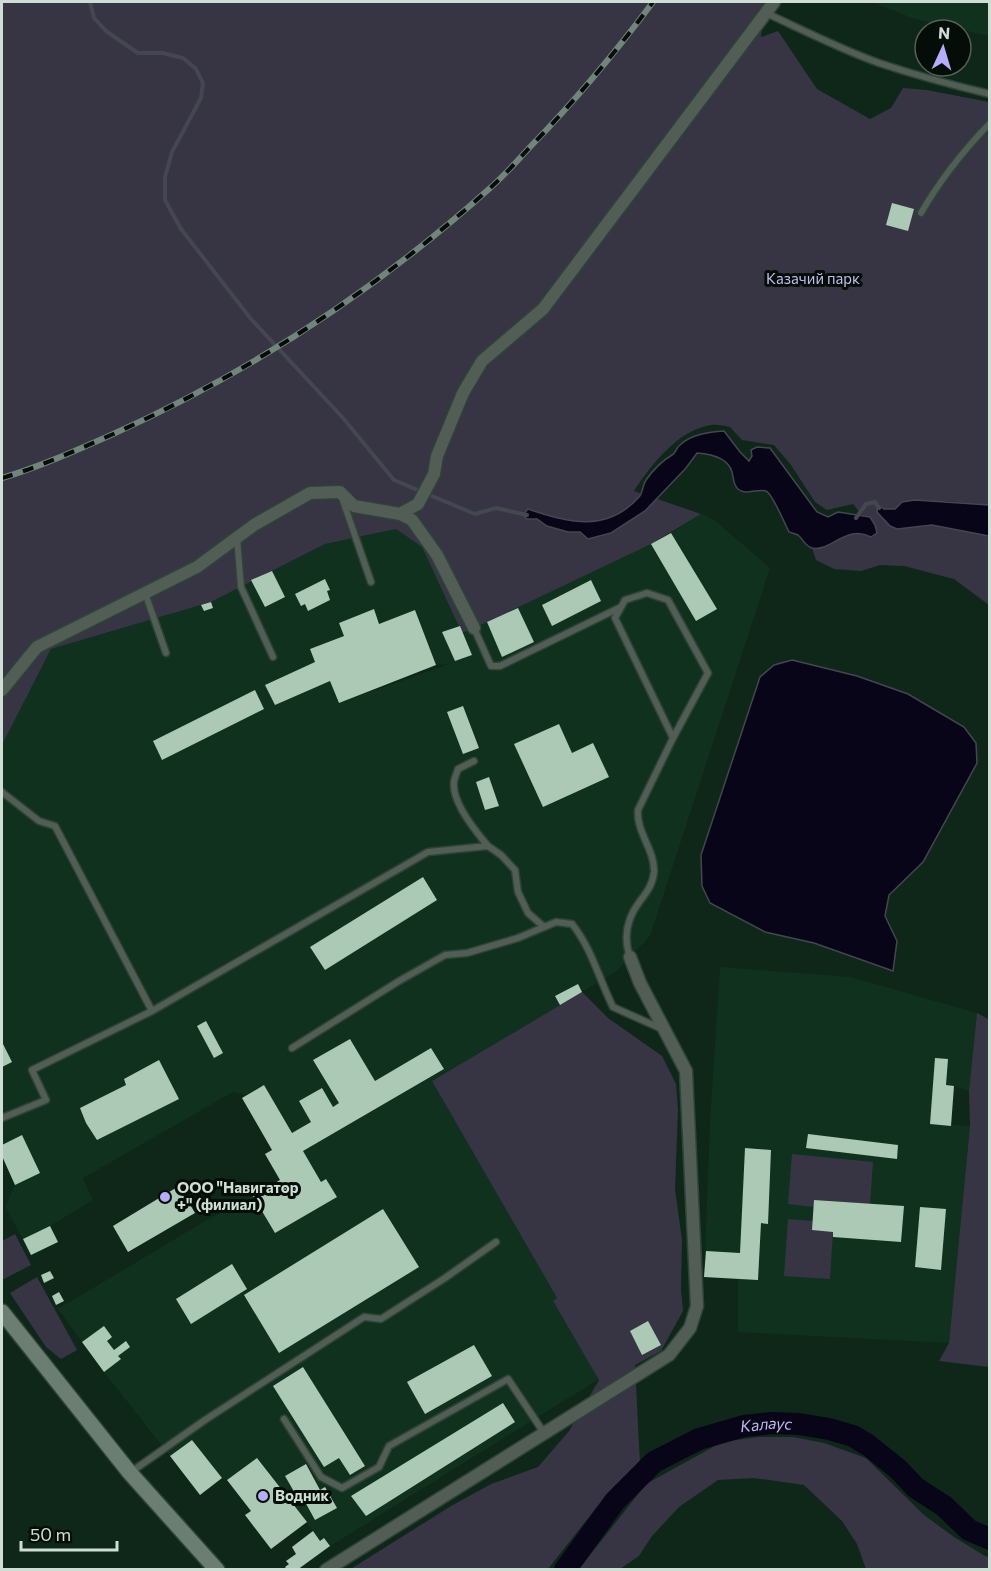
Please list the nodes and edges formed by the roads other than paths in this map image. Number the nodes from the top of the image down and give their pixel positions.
1 (774, 2) edge
2 (766, 12) junction
3 (990, 94) edge
4 (990, 123) edge
5 (921, 213) dead end
6 (340, 492) junction
7 (400, 514) junction
8 (237, 538) junction
9 (371, 582) dead end
10 (145, 593) junction
11 (621, 608) junction
12 (474, 628) joint
13 (166, 653) dead end
14 (273, 657) dead end
15 (2, 690) edge
16 (673, 738) junction
17 (474, 761) dead end
18 (2, 792) edge
19 (488, 846) junction
20 (543, 926) junction
21 (630, 957) joint
22 (152, 1011) junction
23 (665, 1031) junction
24 (292, 1048) dead end
25 (2, 1118) edge
26 (496, 1242) dead end
27 (2, 1312) edge
28 (284, 1419) dead end
29 (544, 1433) junction
30 (130, 1473) junction
31 (217, 1569) edge
32 (326, 1569) edge

1 - 2 street
2 - 3 lane
2 - 7 street
4 - 5 lane
6 - 7 street
6 - 8 street
6 - 9 lane
7 - 12 street
8 - 10 street
8 - 14 lane
10 - 13 lane
10 - 15 street
11 - 12 lane
11 - 16 lane
11 - 16 lane
16 - 21 lane
17 - 19 lane
18 - 22 lane
19 - 20 lane
19 - 22 lane
20 - 23 lane
20 - 24 lane
21 - 23 street
22 - 25 lane
23 - 29 street
26 - 30 lane
27 - 30 main road
28 - 29 lane
29 - 32 street
30 - 31 main road

